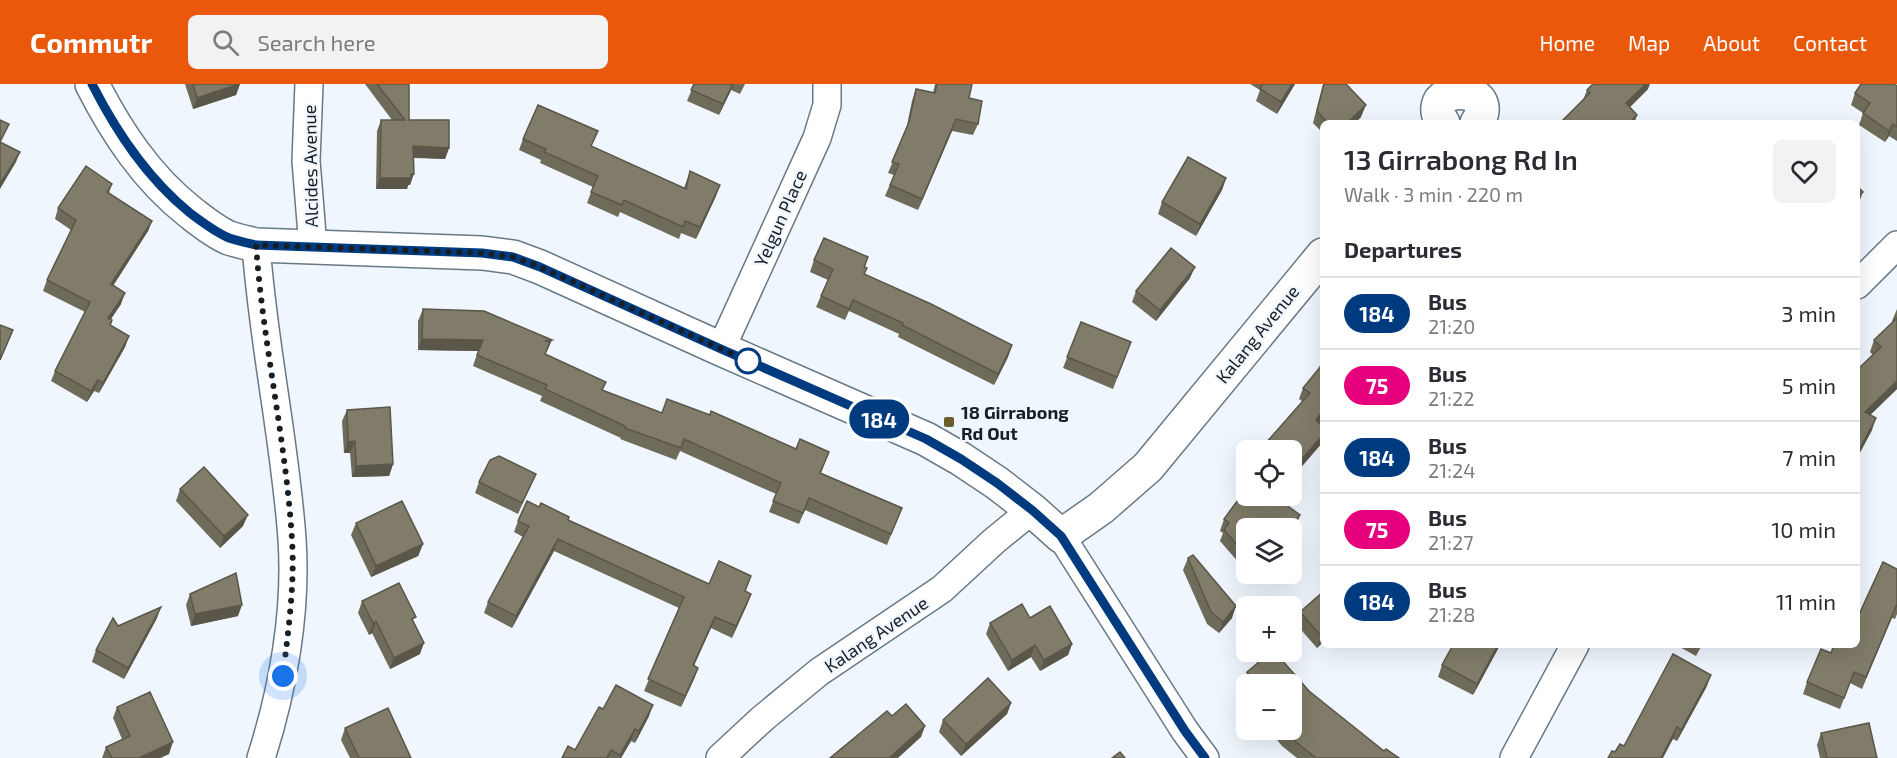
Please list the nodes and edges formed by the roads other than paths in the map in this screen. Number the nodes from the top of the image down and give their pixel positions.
1 (92, 84) edge
2 (309, 84) edge
3 (826, 84) edge
4 (1440, 100) edge
5 (1483, 101) edge
6 (256, 245) junction
7 (1897, 245) edge
8 (313, 247) junction
9 (1320, 259) edge
10 (1860, 282) edge
11 (721, 349) junction
12 (1032, 510) junction
13 (1061, 536) junction
14 (1573, 648) edge
15 (261, 758) edge
16 (720, 758) edge
17 (1205, 758) edge
18 (1514, 758) edge

1 - 6 street
2 - 8 street, Alcides Avenue
3 - 11 street, Yelgun Place
4 - 5 street
6 - 8 street
6 - 15 street
7 - 10 street
8 - 11 street
9 - 13 street, Kalang Avenue
11 - 12 street
12 - 13 street
12 - 16 street, Kalang Avenue
13 - 17 street
14 - 18 street

